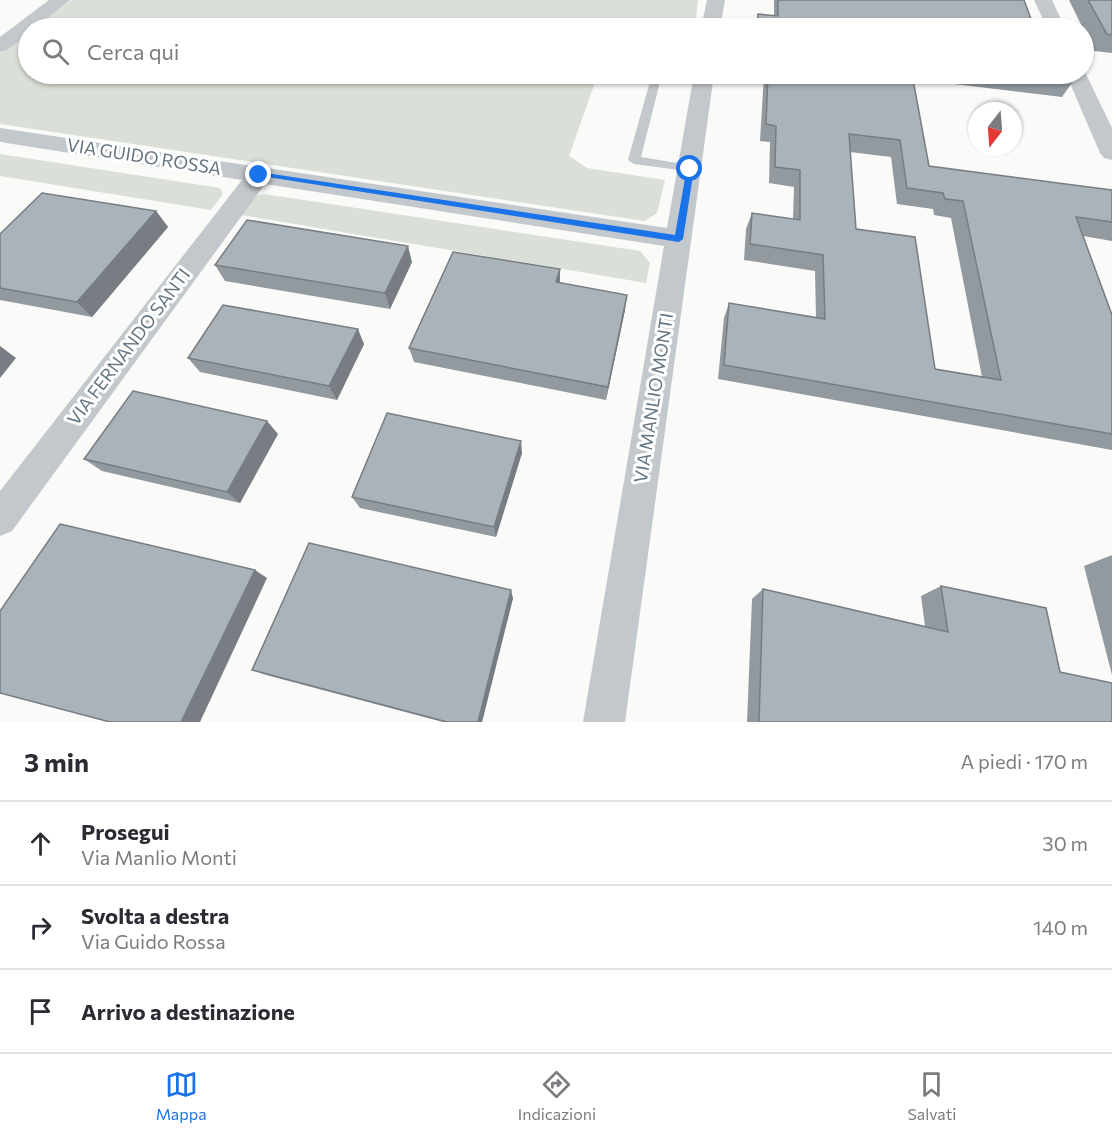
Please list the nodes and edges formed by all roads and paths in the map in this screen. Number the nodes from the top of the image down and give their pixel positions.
1 (61, 0) edge
2 (716, 0) edge
3 (1043, 0) edge
4 (37, 18) edge
5 (713, 18) edge
6 (1051, 18) edge
7 (18, 32) edge
8 (0, 45) edge
9 (654, 84) edge
10 (703, 84) edge
11 (1081, 84) edge
12 (0, 135) edge
13 (1112, 153) edge
14 (690, 169) junction
15 (259, 175) junction
16 (679, 239) junction
17 (0, 519) edge
18 (604, 722) edge

1 - 4 street
2 - 5 street
3 - 6 street
7 - 8 street
9 - 14 lane
10 - 14 street, VIA MANLIO MONTI
11 - 13 street
12 - 15 street, VIA GUIDO ROSSA
14 - 16 street, VIA MANLIO MONTI
15 - 16 street, VIA GUIDO ROSSA
15 - 17 street, VIA FERNANDO SANTI
16 - 18 street, VIA MANLIO MONTI

